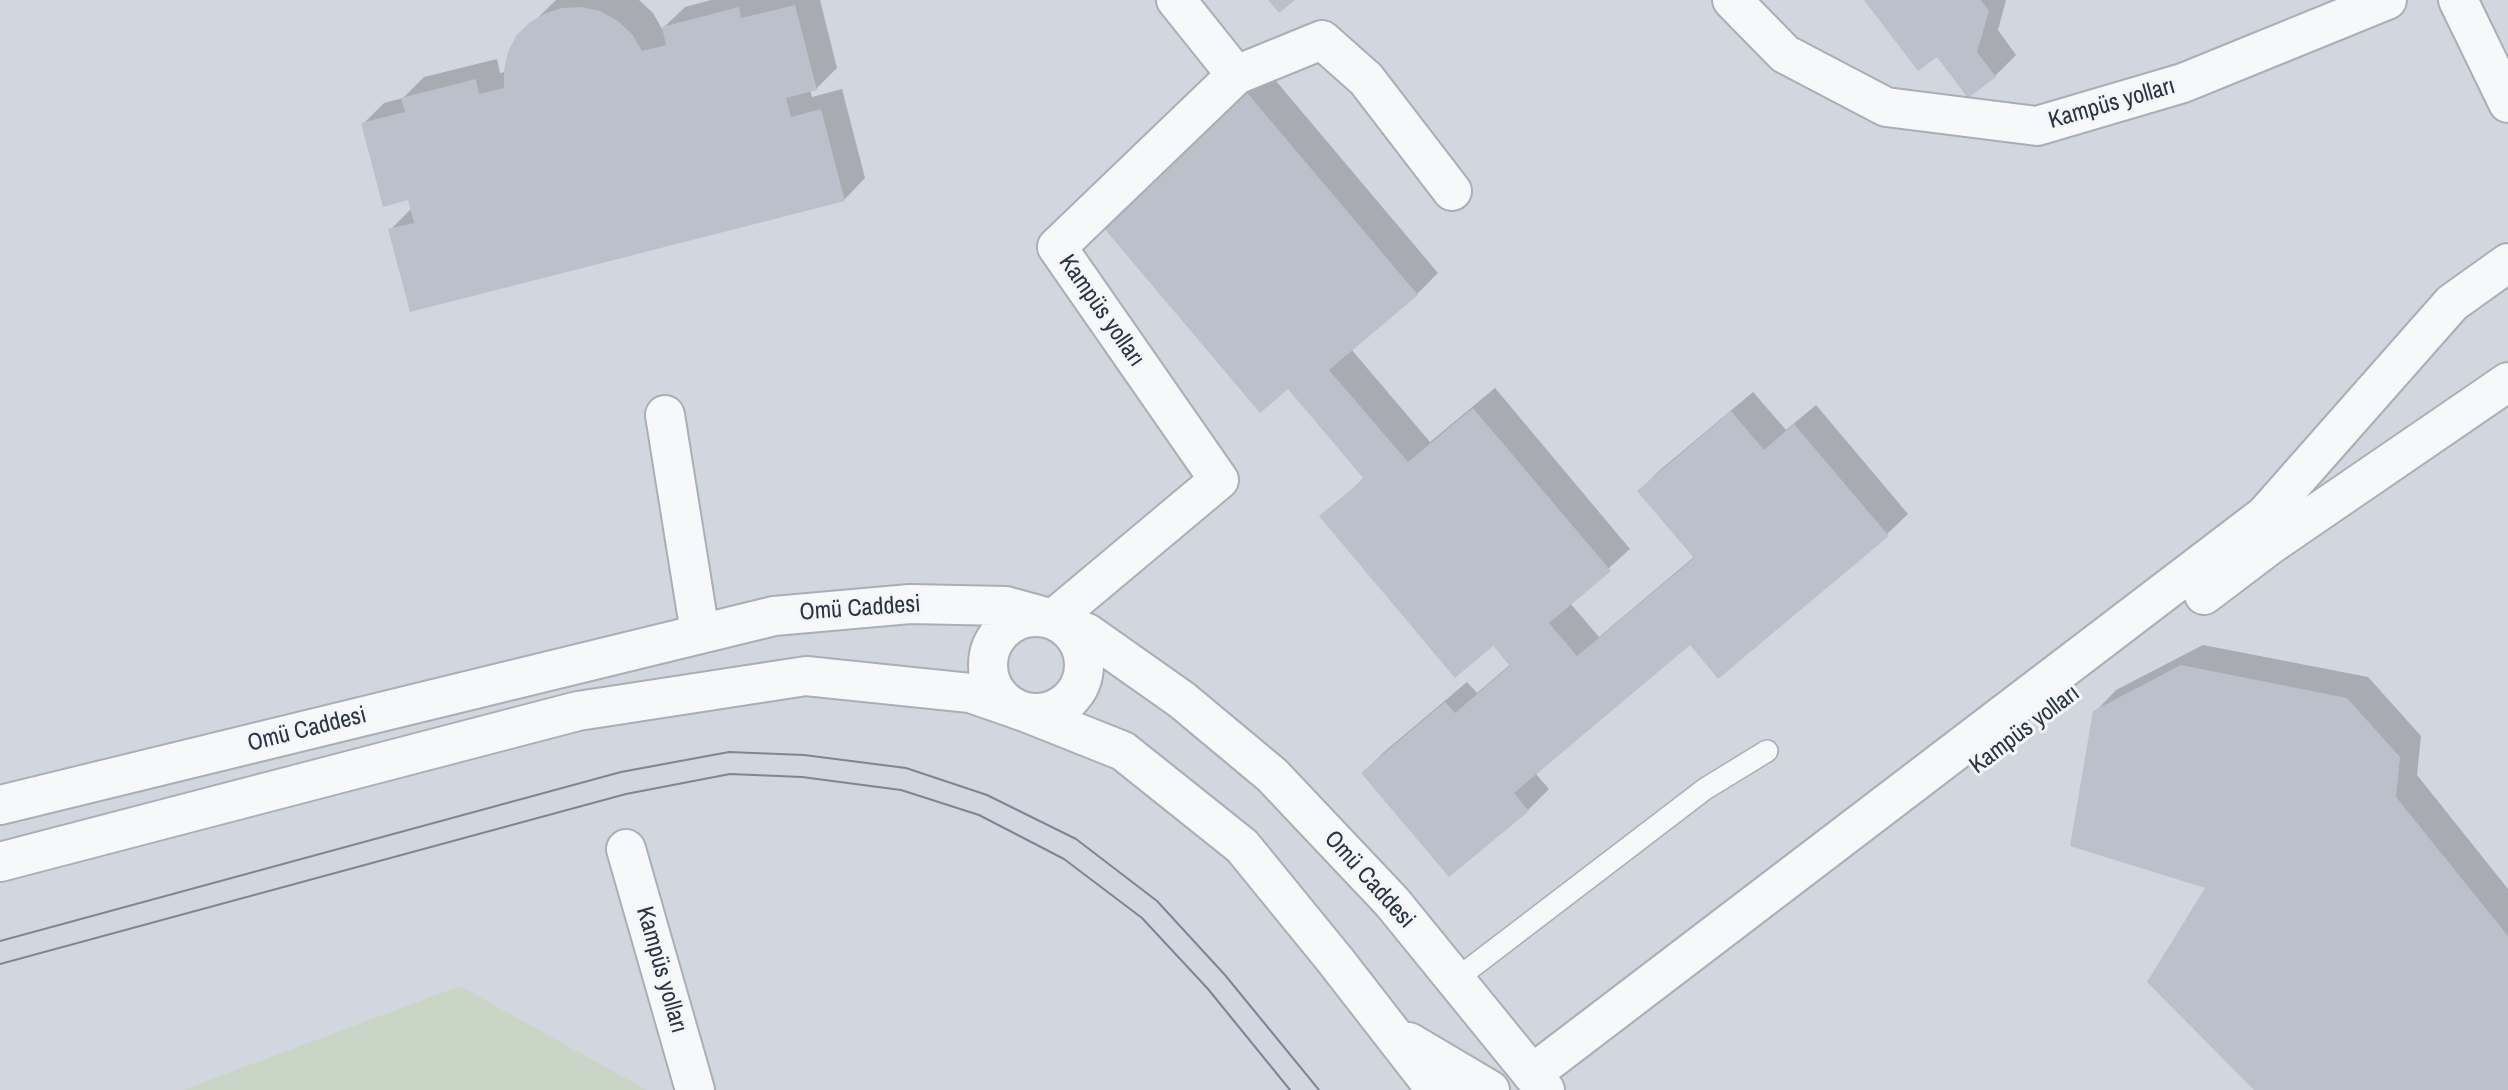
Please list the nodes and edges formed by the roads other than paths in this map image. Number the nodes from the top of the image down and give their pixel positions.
1 (1177, 0) edge
2 (1732, 0) edge
3 (2387, 0) edge
4 (2458, 0) edge
5 (1236, 75) junction
6 (2508, 103) edge
7 (1452, 191) dead end
8 (2508, 263) edge
9 (2508, 382) edge
10 (666, 415) dead end
11 (1053, 619) junction
12 (700, 633) junction
13 (1025, 712) junction
14 (1767, 751) dead end
15 (0, 805) edge
16 (626, 849) dead end
17 (0, 862) edge
18 (1455, 980) junction
19 (1392, 1033) junction
20 (1538, 1086) edge
21 (695, 1090) edge
22 (1436, 1090) edge
23 (1490, 1090) edge

1 - 5 street
2 - 3 street, Kampüs yolları
4 - 6 street
5 - 7 street
5 - 11 street, Kampüs yolları
8 - 20 street
9 - 20 street, Kampüs yolları
10 - 12 street
11 - 12 street, Omü Caddesi
11 - 13 street
11 - 13 street
11 - 18 street, Omü Caddesi
12 - 15 street, Omü Caddesi
13 - 17 street, Omü Caddesi
13 - 19 street, Omü Caddesi
14 - 18 lane
16 - 21 street, Kampüs yolları
18 - 20 street, Omü Caddesi
19 - 22 street, Omü Caddesi
19 - 23 street

